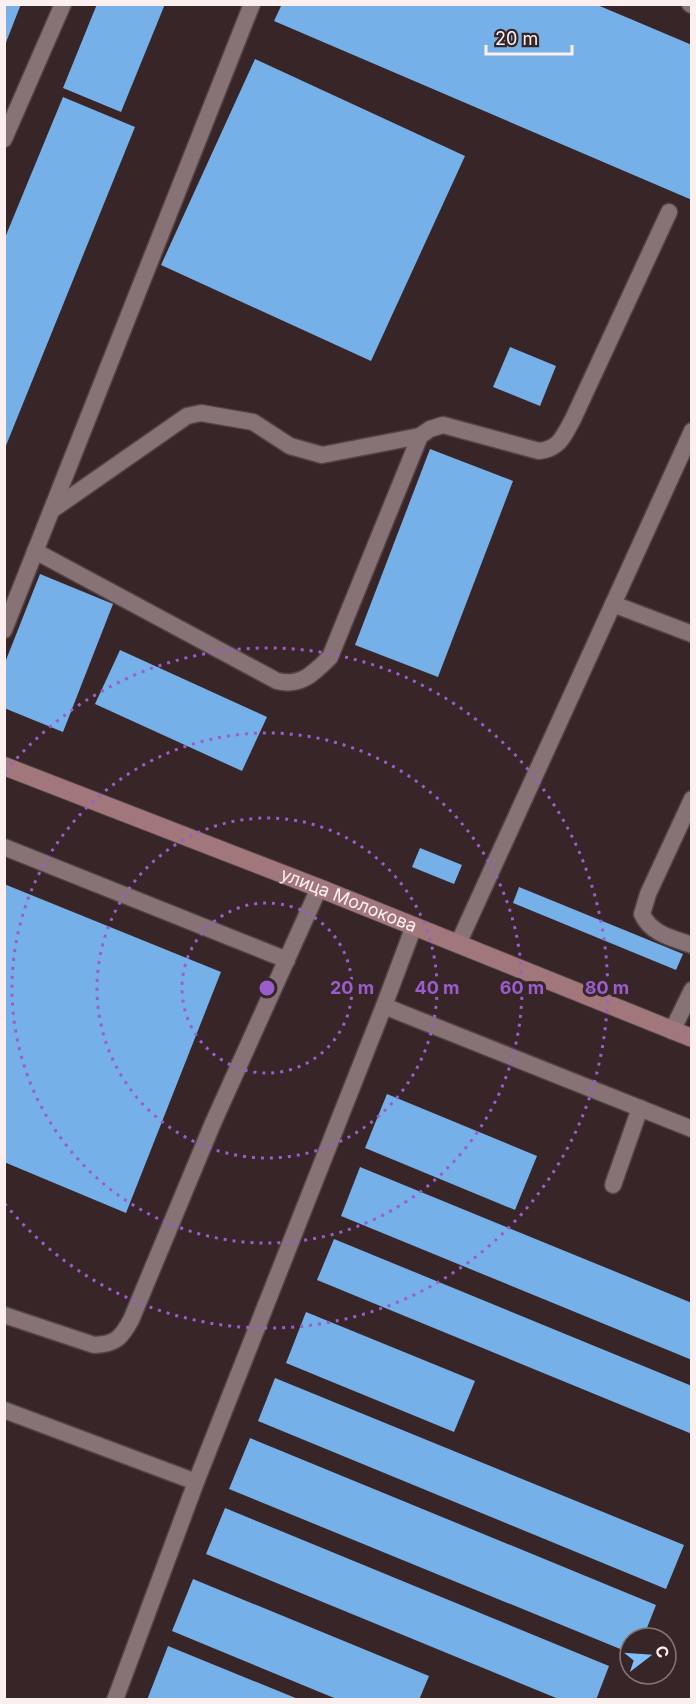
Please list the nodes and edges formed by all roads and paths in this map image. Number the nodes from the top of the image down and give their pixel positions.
1 (63, 4) edge
2 (252, 4) edge
3 (4, 139) edge
4 (669, 212) dead end
5 (692, 431) edge
6 (420, 436) junction
7 (52, 510) junction
8 (35, 552) junction
9 (613, 604) junction
10 (4, 630) edge
11 (692, 634) edge
12 (4, 766) edge
13 (692, 799) edge
14 (4, 847) edge
15 (319, 888) junction
16 (414, 926) junction
17 (458, 944) junction
18 (692, 945) edge
19 (287, 960) junction
20 (692, 990) edge
21 (384, 1006) junction
22 (672, 1031) junction
23 (692, 1038) edge
24 (640, 1108) junction
25 (692, 1129) edge
26 (613, 1185) dead end
27 (4, 1316) edge
28 (4, 1410) edge
29 (196, 1482) junction
30 (115, 1700) edge

1 - 3 lane
2 - 7 lane
4 - 6 lane
5 - 9 lane
6 - 7 lane
6 - 8 lane
7 - 8 lane
8 - 10 lane
9 - 11 lane
9 - 17 lane
12 - 15 street, улица Молокова
13 - 18 lane
14 - 19 lane
15 - 16 street, улица Молокова
15 - 19 lane
16 - 17 street, улица Молокова
16 - 21 lane
17 - 22 street, улица Молокова
19 - 27 lane
20 - 22 lane
21 - 24 lane
21 - 29 lane
22 - 23 street, улица Молокова
24 - 25 lane
24 - 26 lane
28 - 29 lane
29 - 30 lane

